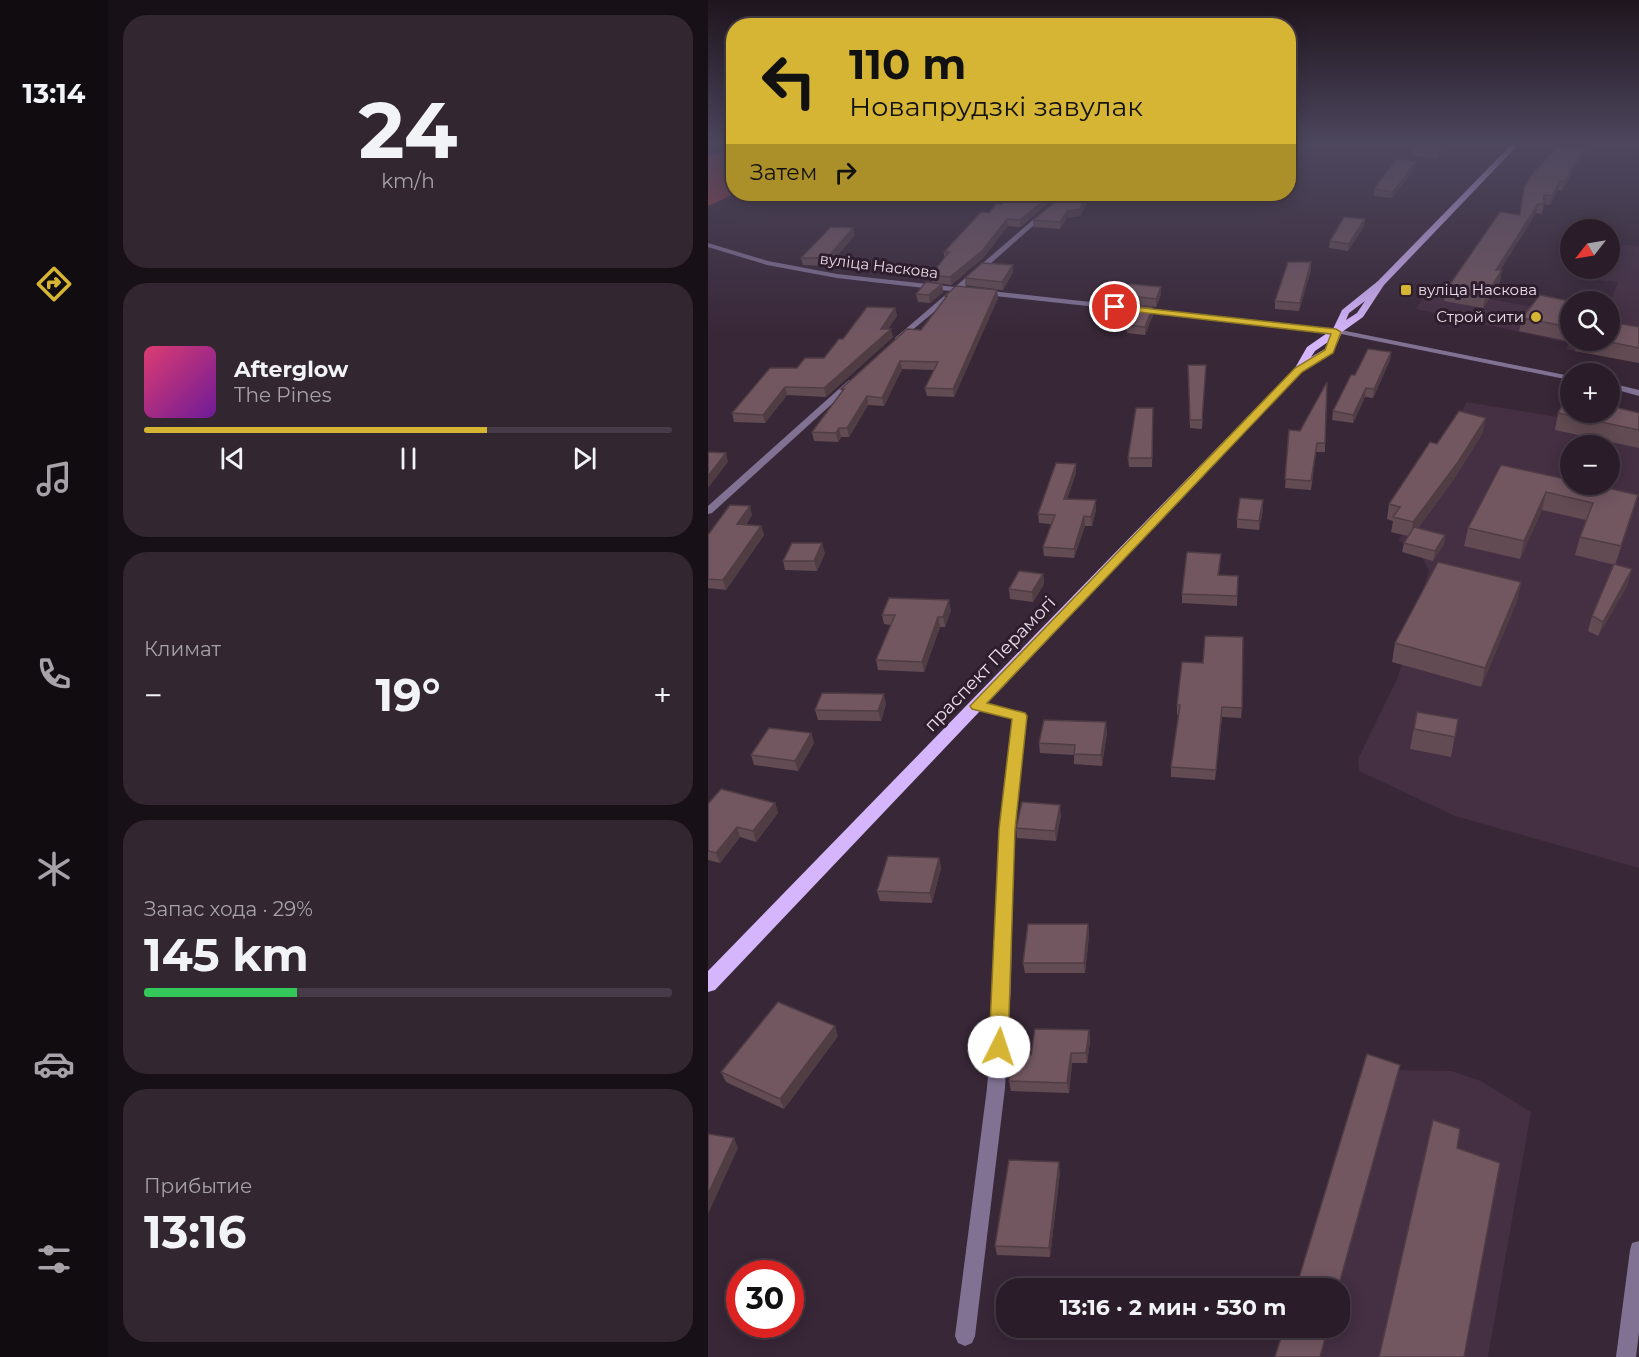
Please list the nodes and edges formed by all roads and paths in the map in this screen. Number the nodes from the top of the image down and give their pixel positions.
1 (1049, 208) edge
2 (1454, 208) edge
3 (712, 246) edge
4 (708, 252) edge
5 (955, 288) junction
6 (1336, 332) junction
7 (893, 345) edge
8 (1560, 376) edge
9 (858, 377) edge
10 (1620, 388) edge
11 (1639, 393) edge
12 (708, 512) edge
13 (977, 706) junction
14 (708, 984) edge
15 (1639, 1250) edge
16 (965, 1336) dead end
17 (1626, 1357) edge

1 - 5 street
2 - 6 main road, праспект Перамогі
3 - 4 street
3 - 5 street, вуліца Наскова
5 - 6 street, вуліца Наскова
5 - 7 street
6 - 8 street, вуліца Наскова
6 - 13 main road, праспект Перамогі
9 - 12 street
10 - 11 street
13 - 14 main road, праспект Перамогі
13 - 16 street
15 - 17 street

